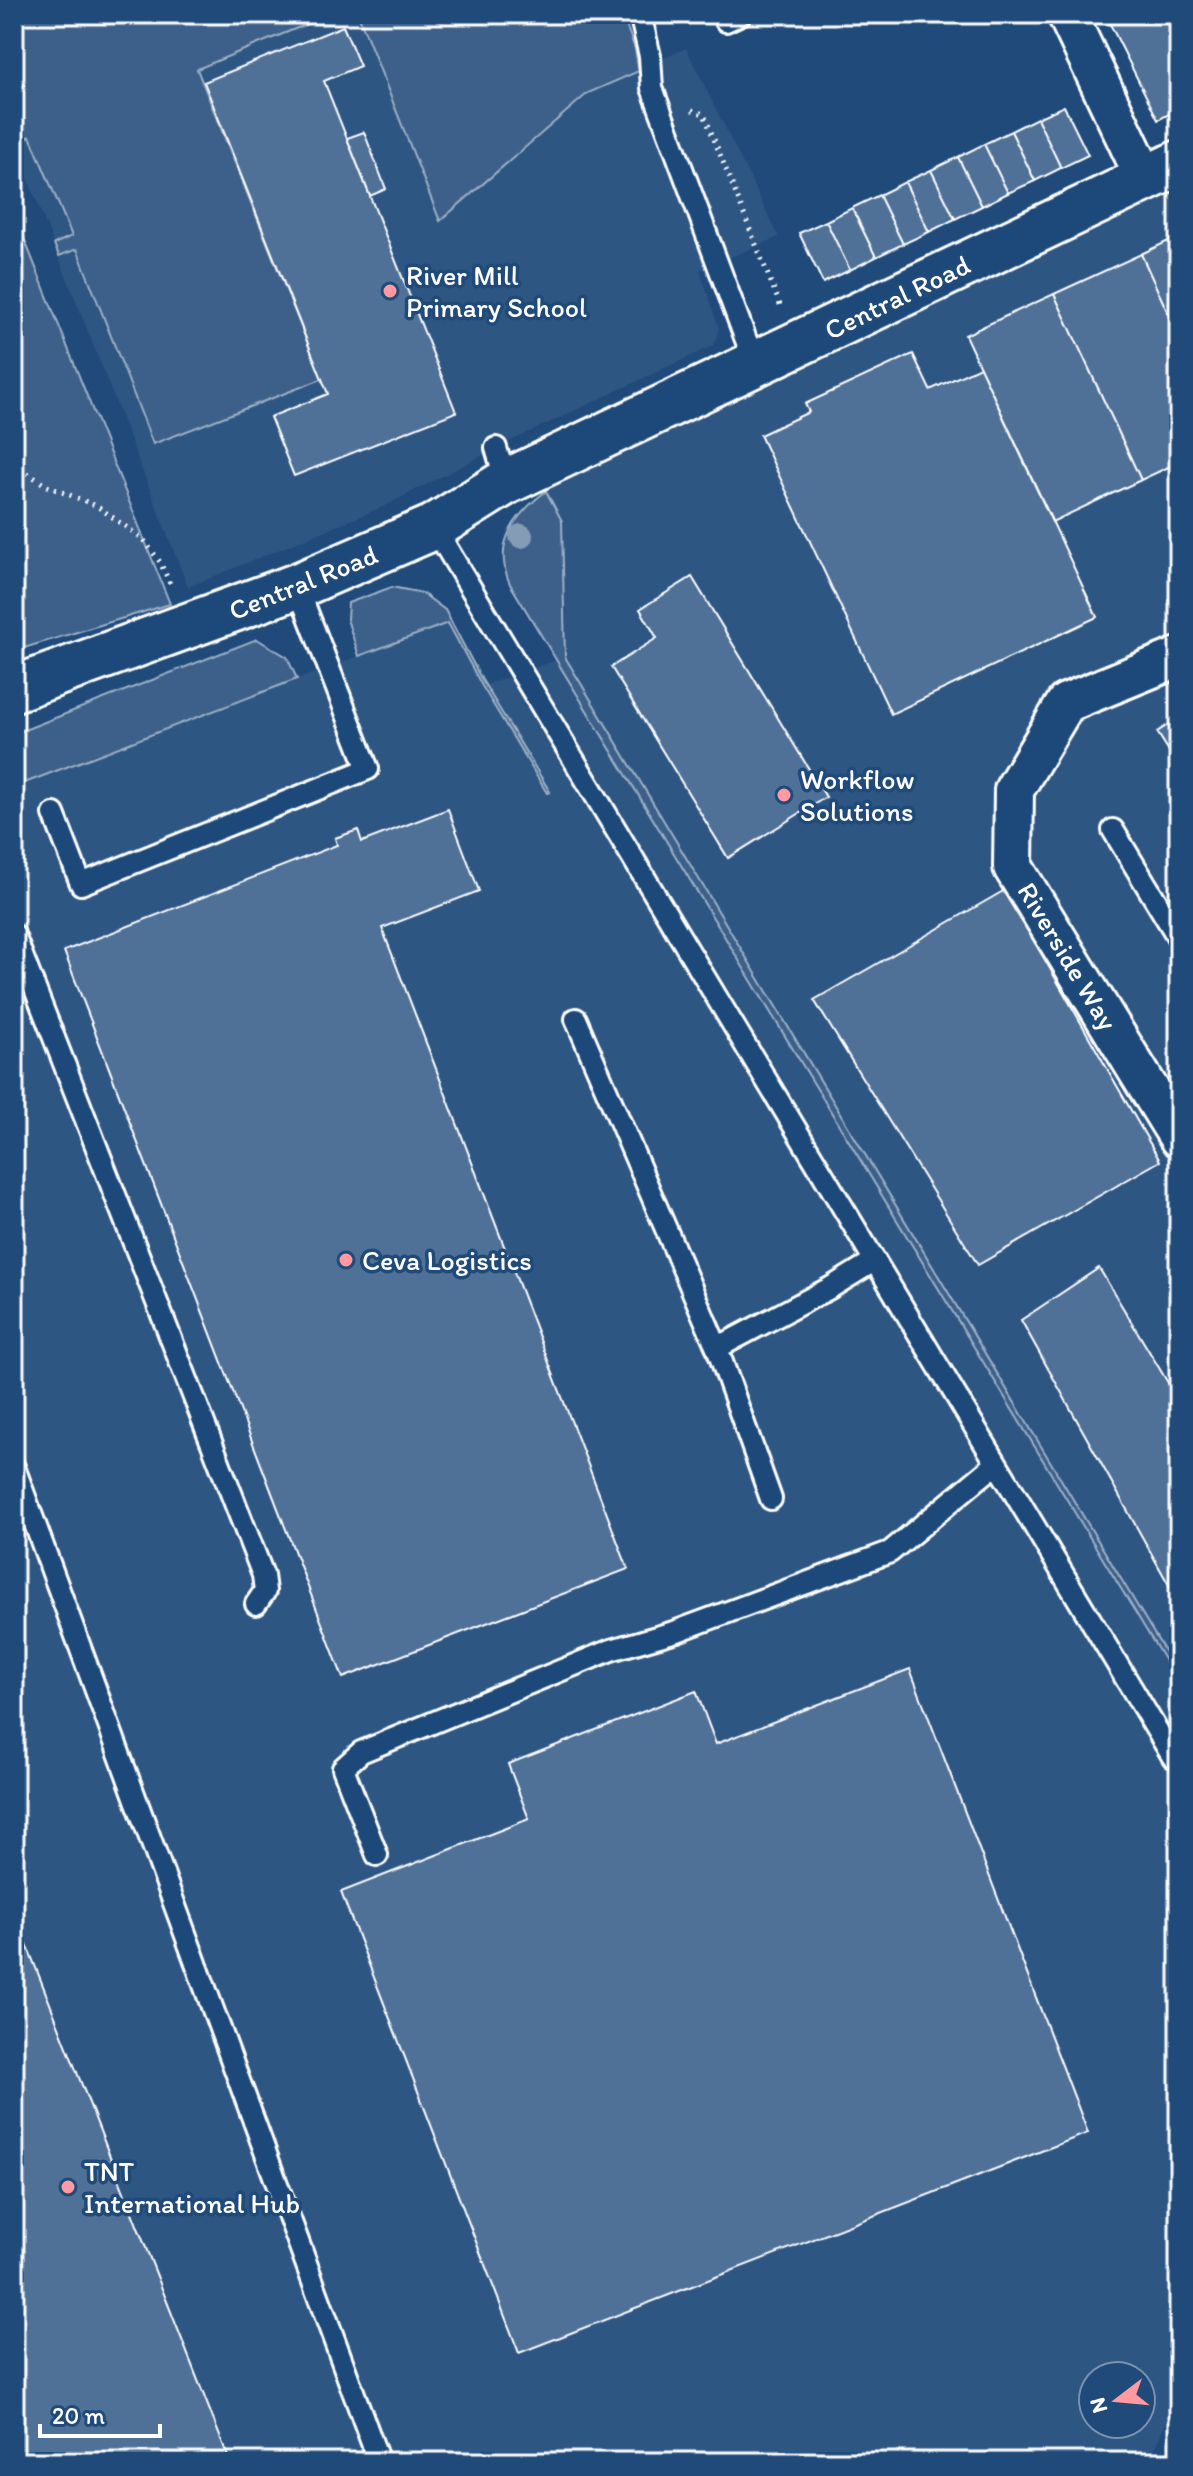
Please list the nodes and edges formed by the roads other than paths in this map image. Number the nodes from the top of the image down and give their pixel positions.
1 (640, 14) edge
2 (1067, 14) edge
3 (1162, 170) edge
4 (755, 364) junction
5 (434, 527) junction
6 (297, 586) junction
7 (1179, 657) edge
8 (14, 689) edge
9 (54, 814) dead end
10 (1113, 830) dead end
11 (14, 935) edge
12 (1179, 939) edge
13 (576, 1019) dead end
14 (1178, 1135) edge
15 (874, 1261) junction
16 (717, 1348) junction
17 (996, 1464) junction
18 (14, 1467) edge
19 (771, 1499) dead end
20 (256, 1604) dead end
21 (1173, 1757) dead end
22 (377, 1855) dead end
23 (379, 2462) edge

1 - 4 lane
2 - 3 street
3 - 4 street, Central Road
4 - 5 street, Central Road
5 - 6 street, Central Road
5 - 15 lane
6 - 8 street, Central Road
6 - 9 lane
7 - 14 street, Riverside Way
10 - 12 lane
11 - 20 lane
13 - 16 lane
15 - 16 lane
15 - 17 lane
16 - 19 lane
17 - 21 lane
17 - 22 lane
18 - 23 lane

